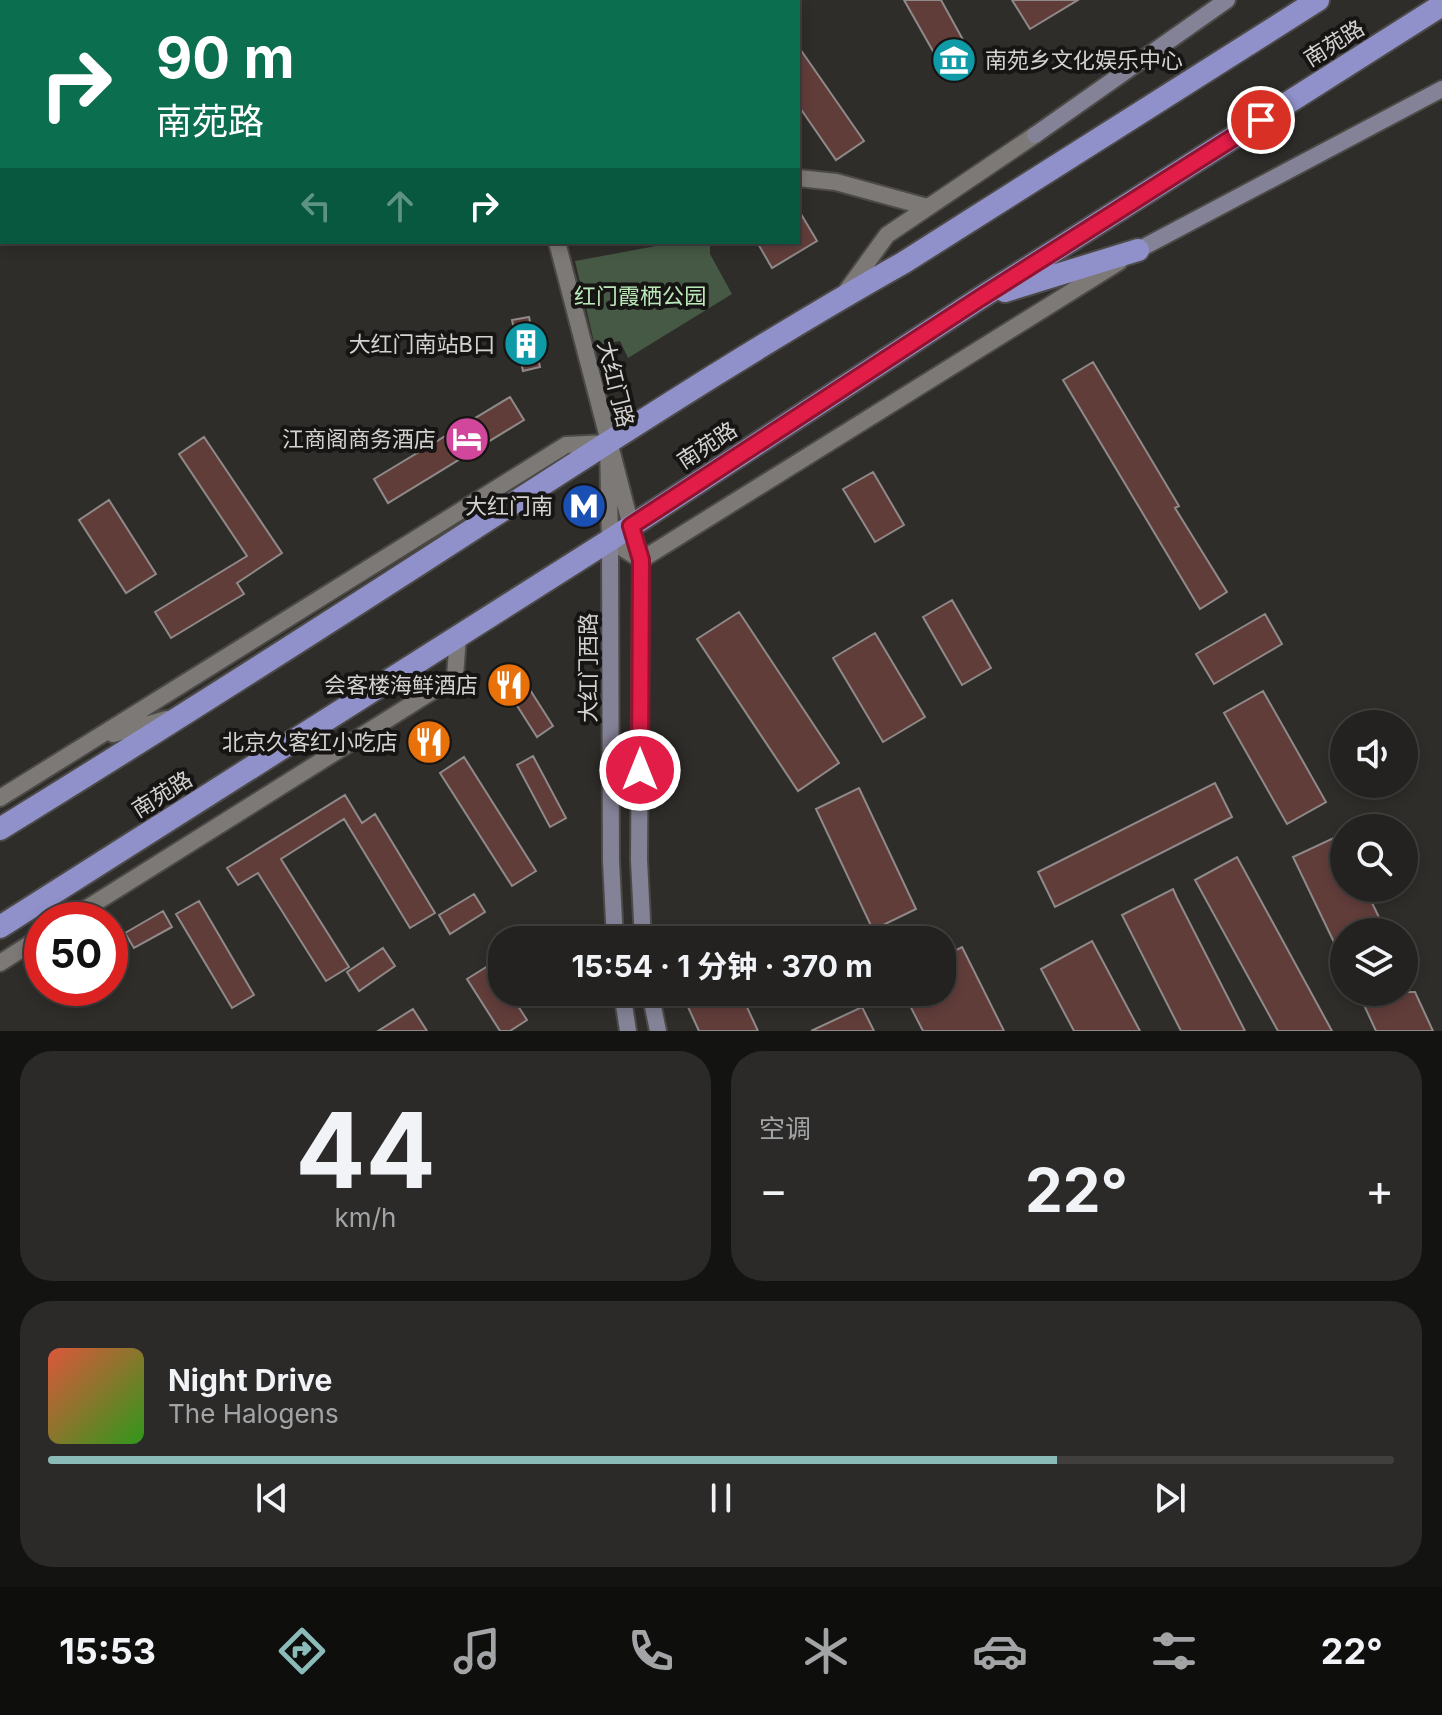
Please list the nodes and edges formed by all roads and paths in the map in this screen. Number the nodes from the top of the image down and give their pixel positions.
1 (1227, 0) edge
2 (1318, 0) edge
3 (1442, 5) edge
4 (1442, 89) edge
5 (1035, 135) joint
6 (800, 178) edge
7 (927, 207) junction
8 (558, 244) edge
9 (1138, 250) junction
10 (843, 297) junction
11 (977, 300) junction
12 (608, 443) junction
13 (631, 526) junction
14 (610, 540) junction
15 (641, 560) junction
16 (458, 636) junction
17 (189, 713) junction
18 (96, 738) junction
19 (0, 798) edge
20 (0, 829) edge
21 (97, 902) edge
22 (614, 926) edge
23 (642, 926) edge
24 (0, 927) edge
25 (24, 948) edge
26 (0, 963) edge
27 (624, 1006) edge
28 (653, 1006) edge
29 (628, 1031) edge
30 (658, 1031) edge

1 - 5 main road
2 - 10 highway, 南苑路
3 - 11 highway, 南苑路
4 - 9 main road
5 - 7 street
6 - 7 street
7 - 10 street
8 - 12 street, 大红门路
9 - 11 highway
9 - 15 street
10 - 12 highway, 南苑路
11 - 13 highway, 南苑路
12 - 13 street
12 - 14 street
12 - 17 highway, 南苑路
12 - 18 street
13 - 14 highway, 南苑路
13 - 15 main road
14 - 15 street
14 - 16 highway, 南苑路
14 - 22 main road, 大红门西路
15 - 23 main road
16 - 21 street
16 - 24 highway, 南苑路
17 - 18 street
17 - 20 highway, 南苑路
18 - 19 street
25 - 26 street
27 - 29 main road
28 - 30 main road

